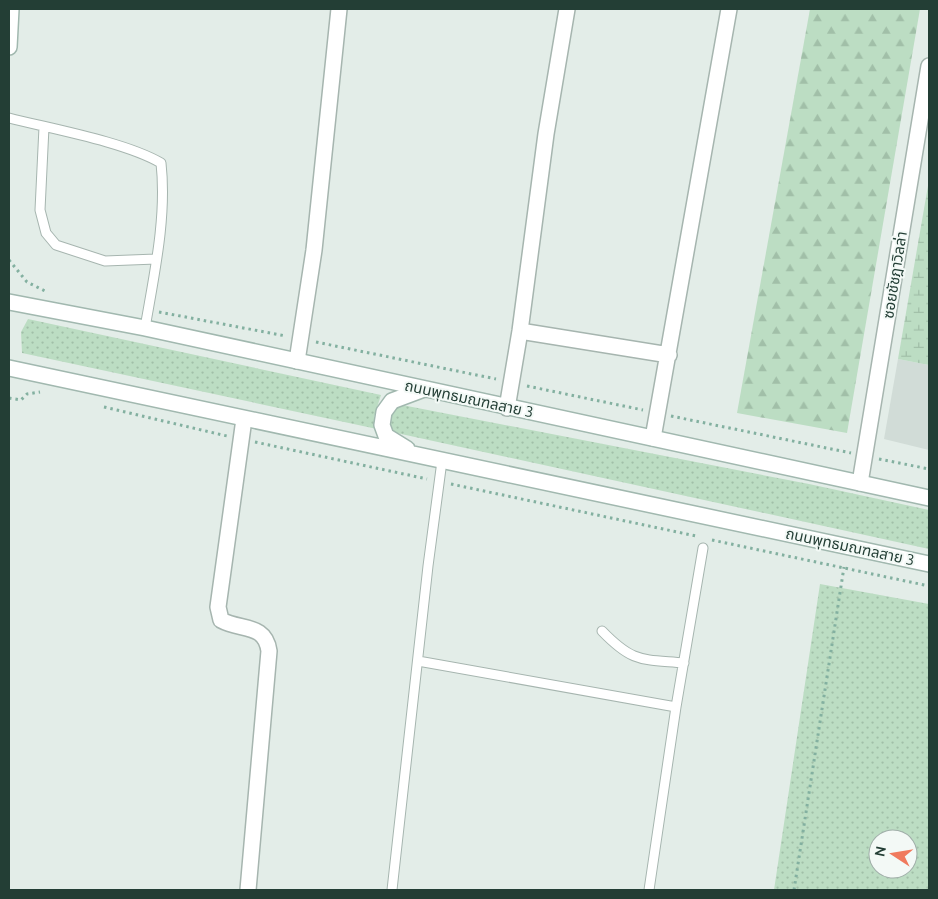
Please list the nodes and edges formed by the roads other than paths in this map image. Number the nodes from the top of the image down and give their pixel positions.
1 (11, 9) edge
2 (339, 9) edge
3 (567, 9) edge
4 (729, 9) edge
5 (9, 47) edge
6 (929, 66) edge
7 (9, 118) edge
8 (44, 127) junction
9 (156, 259) junction
10 (9, 302) edge
11 (145, 328) junction
12 (520, 331) junction
13 (669, 355) junction
14 (297, 361) junction
15 (9, 368) edge
16 (424, 389) junction
17 (507, 408) junction
18 (244, 419) junction
19 (652, 438) junction
20 (414, 454) junction
21 (442, 461) junction
22 (860, 483) junction
23 (929, 498) edge
24 (703, 548) dead end
25 (929, 564) edge
26 (602, 631) dead end
27 (418, 661) junction
28 (684, 663) junction
29 (676, 707) junction
30 (248, 890) edge
31 (392, 890) edge
32 (648, 890) edge

1 - 5 street
2 - 14 street
3 - 12 street
4 - 13 street
6 - 22 street, ซอยชัชฎาวิลล่า
7 - 8 lane
8 - 9 lane
8 - 9 lane
9 - 11 lane
10 - 11 street, ถนนพุทธมณฑลสาย 3
11 - 14 street, ถนนพุทธมณฑลสาย 3
12 - 13 street
12 - 17 street
13 - 19 street
14 - 16 street, ถนนพุทธมณฑลสาย 3
15 - 18 street, ถนนพุทธมณฑลสาย 3
16 - 17 street, ถนนพุทธมณฑลสาย 3
16 - 20 street
17 - 19 street, ถนนพุทธมณฑลสาย 3
18 - 20 street, ถนนพุทธมณฑลสาย 3
18 - 30 street
19 - 22 street, ถนนพุทธมณฑลสาย 3
20 - 21 street, ถนนพุทธมณฑลสาย 3
21 - 25 street, ถนนพุทธมณฑลสาย 3
21 - 27 lane
22 - 23 street, ถนนพุทธมณฑลสาย 3
24 - 28 lane
26 - 28 lane
27 - 29 lane
27 - 31 lane
28 - 29 lane
29 - 32 lane

